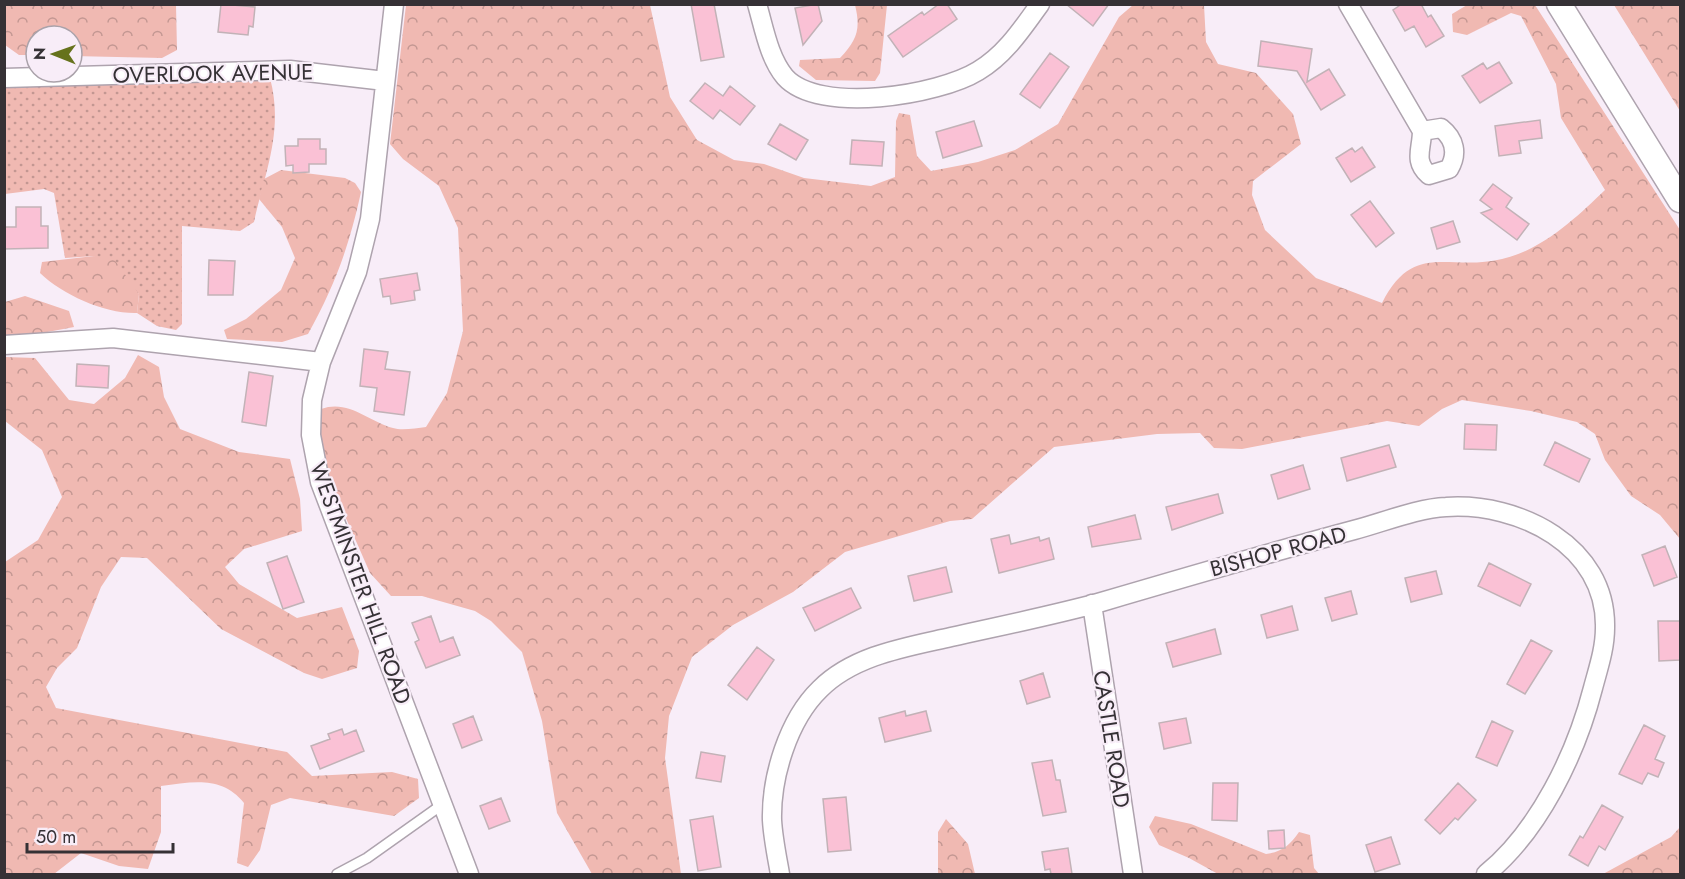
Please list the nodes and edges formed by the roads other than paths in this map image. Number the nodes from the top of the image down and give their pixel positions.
1 (394, 4) edge
2 (757, 4) edge
3 (1040, 4) edge
4 (1348, 4) edge
5 (1559, 4) edge
6 (4, 78) edge
7 (385, 81) junction
8 (1422, 131) dead end
9 (1680, 200) edge
10 (4, 345) edge
11 (321, 362) junction
12 (1092, 604) junction
13 (443, 804) junction
14 (338, 874) edge
15 (469, 874) edge
16 (780, 874) edge
17 (1134, 874) edge
18 (1486, 874) edge

1 - 7 street, WESTMINSTER HILL ROAD
2 - 3 street
4 - 8 street
5 - 9 street
6 - 7 street, OVERLOOK AVENUE
7 - 11 street, WESTMINSTER HILL ROAD
10 - 11 street
11 - 13 street, WESTMINSTER HILL ROAD
12 - 16 street, BISHOP ROAD
12 - 17 street, CASTLE ROAD
12 - 18 street, BISHOP ROAD
13 - 14 lane
13 - 15 street, WESTMINSTER HILL ROAD

